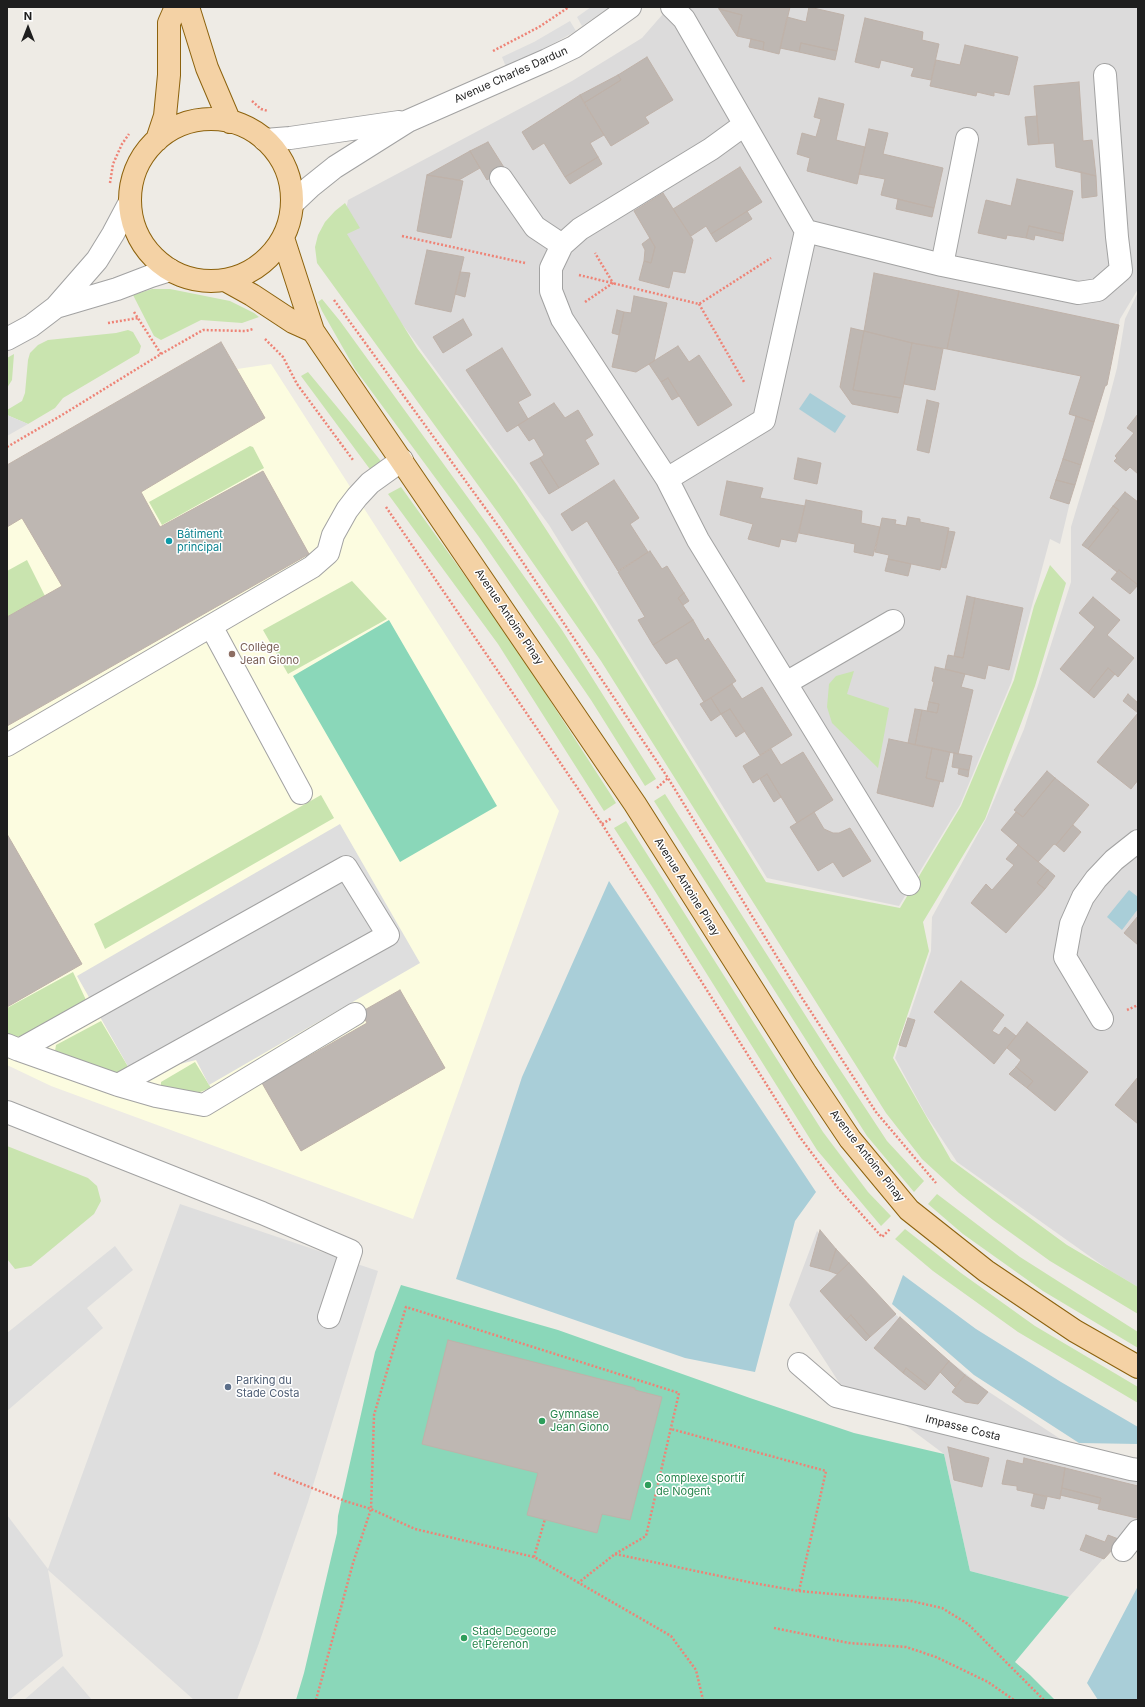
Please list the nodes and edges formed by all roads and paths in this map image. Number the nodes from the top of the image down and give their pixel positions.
1 (176, 7) edge
2 (188, 7) edge
3 (569, 7) edge
4 (630, 7) edge
5 (672, 7) edge
6 (492, 52) dead end
7 (1105, 75) dead end
8 (251, 99) dead end
9 (274, 112) dead end
10 (408, 121) junction
11 (230, 122) junction
12 (744, 125) junction
13 (130, 132) dead end
14 (966, 139) dead end
15 (158, 140) junction
16 (265, 140) junction
17 (501, 178) dead end
18 (108, 189) dead end
19 (130, 202) junction
20 (292, 204) junction
21 (580, 229) junction
22 (806, 231) junction
23 (402, 236) dead end
24 (283, 238) junction
25 (562, 245) junction
26 (942, 265) junction
27 (550, 268) junction
28 (170, 270) junction
29 (225, 280) junction
30 (613, 283) junction
31 (333, 298) dead end
32 (699, 304) junction
33 (56, 307) junction
34 (133, 311) dead end
35 (562, 319) junction
36 (255, 329) dead end
37 (313, 331) junction
38 (264, 338) dead end
39 (7, 339) edge
40 (160, 354) junction
41 (764, 420) junction
42 (7, 447) edge
43 (402, 460) junction
44 (667, 479) junction
45 (370, 483) junction
46 (893, 621) dead end
47 (211, 626) junction
48 (786, 683) junction
49 (7, 746) edge
50 (301, 793) dead end
51 (1138, 841) edge
52 (909, 884) dead end
53 (355, 1014) dead end
54 (1102, 1019) dead end
55 (13, 1048) edge
56 (118, 1085) junction
57 (7, 1112) edge
58 (936, 1182) dead end
59 (882, 1237) dead end
60 (329, 1317) dead end
61 (799, 1364) dead end
62 (1138, 1367) edge
63 (671, 1429) junction
64 (1138, 1470) edge
65 (274, 1473) dead end
66 (371, 1509) junction
67 (545, 1519) dead end
68 (1138, 1531) edge
69 (1123, 1550) dead end
70 (615, 1554) junction
71 (534, 1557) junction
72 (578, 1583) junction
73 (799, 1591) junction
74 (774, 1628) dead end
75 (316, 1700) edge
76 (703, 1700) edge
77 (1014, 1700) edge
78 (1044, 1700) edge

1 - 15 main road
2 - 11 main road
3 - 6 path
4 - 10 street, Avenue Charles Dardun
5 - 12 street
7 - 26 street
8 - 9 path
10 - 16 street, Avenue Charles Dardun
10 - 20 street, Avenue Charles Dardun
11 - 15 main road
11 - 16 main road
12 - 21 street
12 - 22 street
13 - 18 path
14 - 26 street
15 - 19 main road
16 - 20 main road
17 - 25 street
19 - 28 main road
19 - 33 street
20 - 24 main road
21 - 25 street
21 - 30 path
22 - 26 street
22 - 32 path
22 - 41 street
23 - 27 path
24 - 29 main road
24 - 37 main road, Avenue Antoine Pinay
25 - 27 street
27 - 30 path
27 - 35 street
28 - 29 main road
28 - 33 street
29 - 37 main road
30 - 32 path
30 - 35 path
31 - 58 path
32 - 41 path
33 - 39 street
34 - 40 path
35 - 44 street
36 - 40 path
37 - 43 main road, Avenue Antoine Pinay
38 - 45 path
40 - 42 path
41 - 44 street
43 - 45 street
43 - 62 main road, Avenue Antoine Pinay
44 - 48 street
45 - 47 street
45 - 59 path
46 - 48 street
47 - 49 street
47 - 50 street
48 - 52 street
51 - 54 street
53 - 56 street
55 - 56 street
55 - 56 street
57 - 60 street
61 - 64 street, Impasse Costa
63 - 66 path
63 - 70 path
63 - 73 path
65 - 66 path
66 - 71 path
66 - 75 path
67 - 71 path
68 - 69 street
70 - 72 path
70 - 73 path
71 - 72 path
72 - 76 path
73 - 78 path
74 - 77 path

